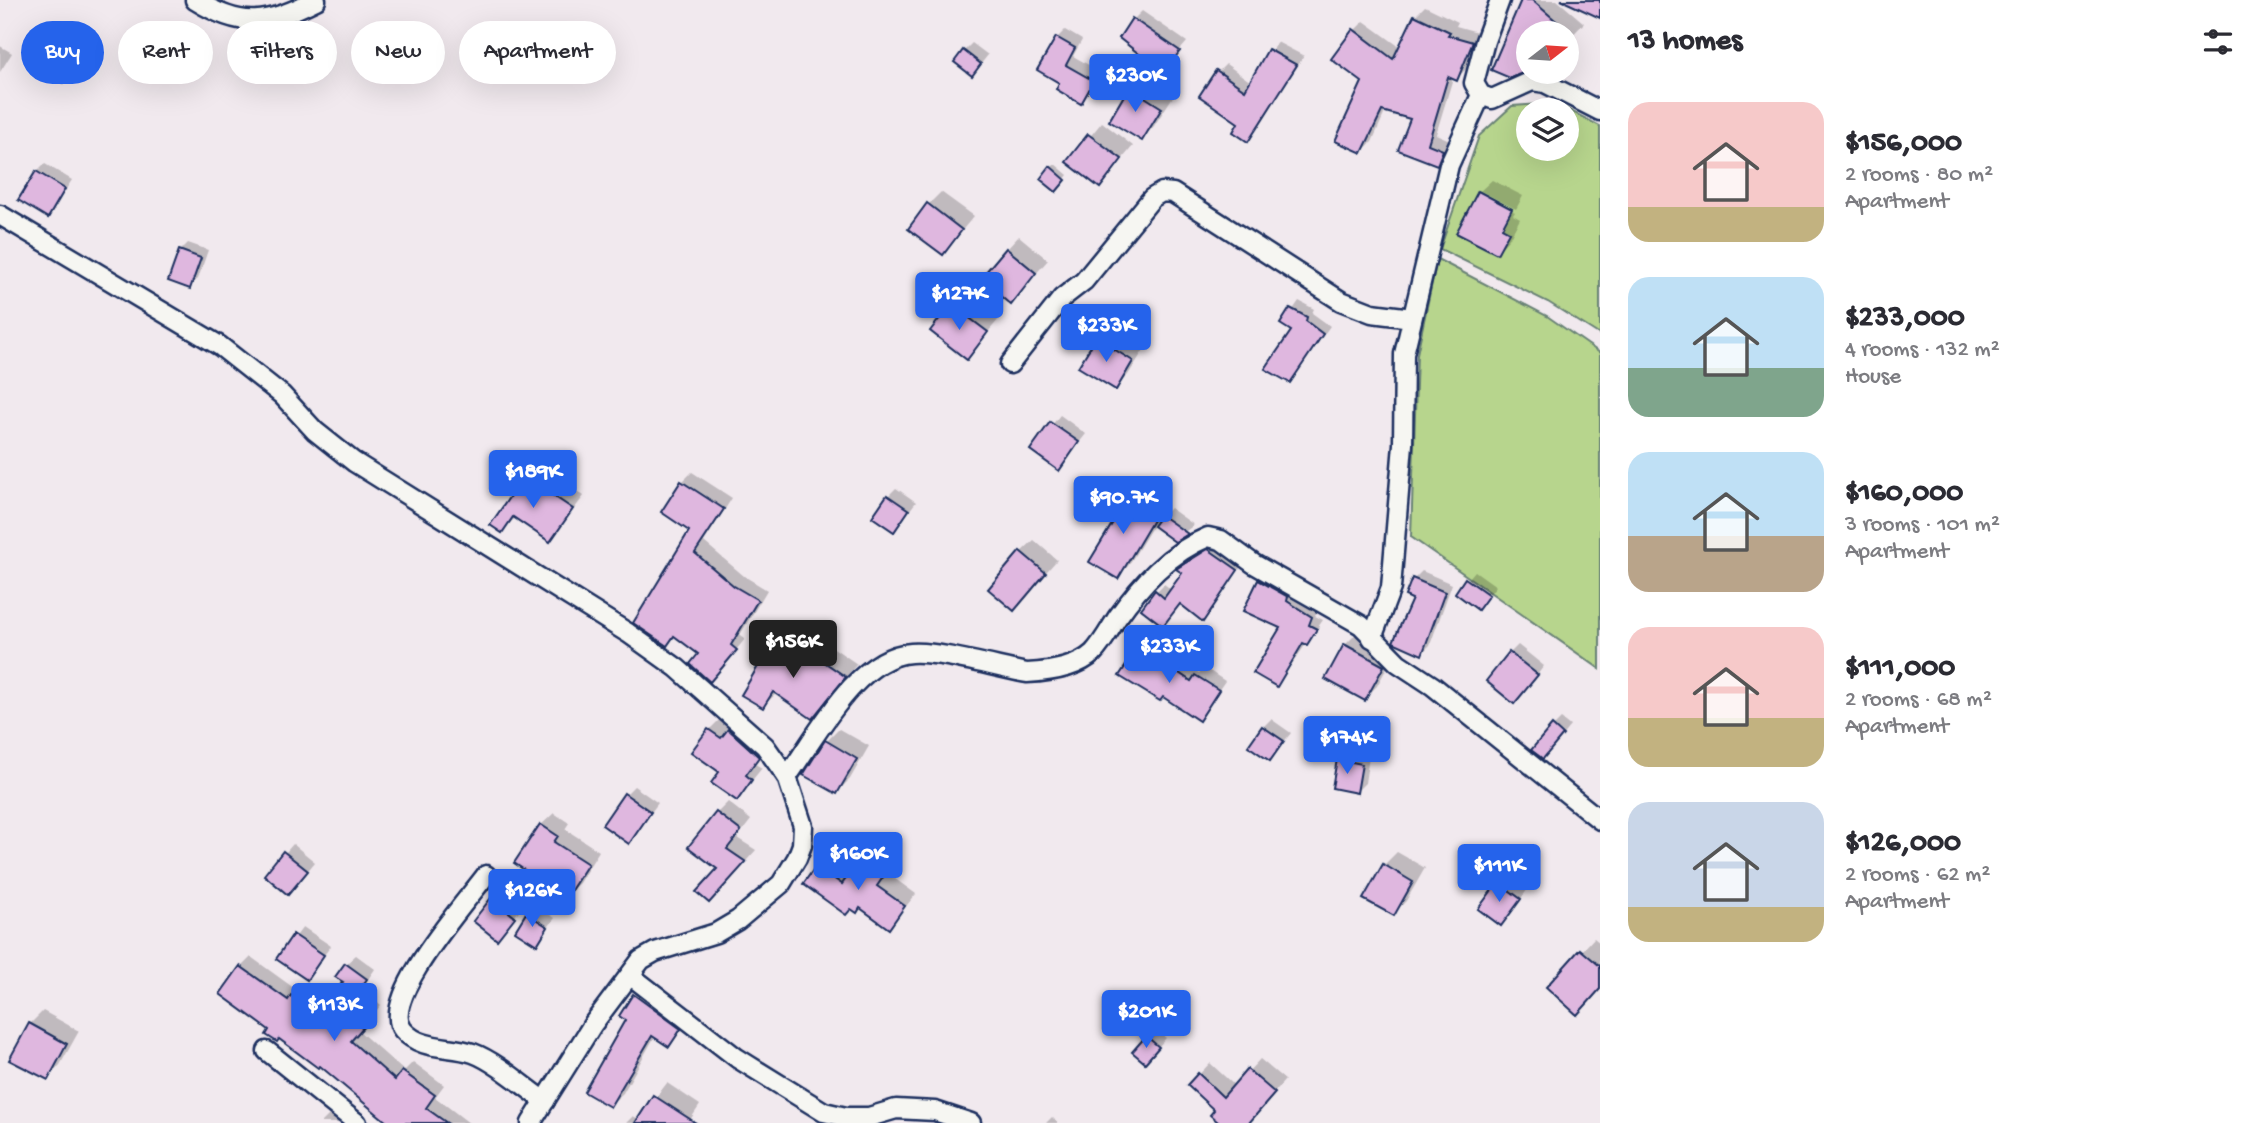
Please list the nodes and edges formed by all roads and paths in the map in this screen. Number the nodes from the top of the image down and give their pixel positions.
1 (195, 0) edge
2 (316, 0) edge
3 (1500, 0) edge
4 (1481, 95) junction
5 (1600, 111) edge
6 (0, 215) edge
7 (1412, 318) junction
8 (1010, 364) dead end
9 (1372, 638) junction
10 (787, 777) junction
11 (1600, 820) edge
12 (486, 875) dead end
13 (631, 976) junction
14 (268, 1051) dead end
15 (545, 1101) junction
16 (357, 1123) edge
17 (531, 1123) edge
18 (971, 1123) edge

1 - 2 street
3 - 4 street
4 - 5 street
4 - 7 street
6 - 10 street
7 - 8 street
7 - 9 street
9 - 10 street
9 - 11 street
10 - 13 street
12 - 15 street
13 - 15 street
13 - 18 street
14 - 16 street
15 - 17 street

